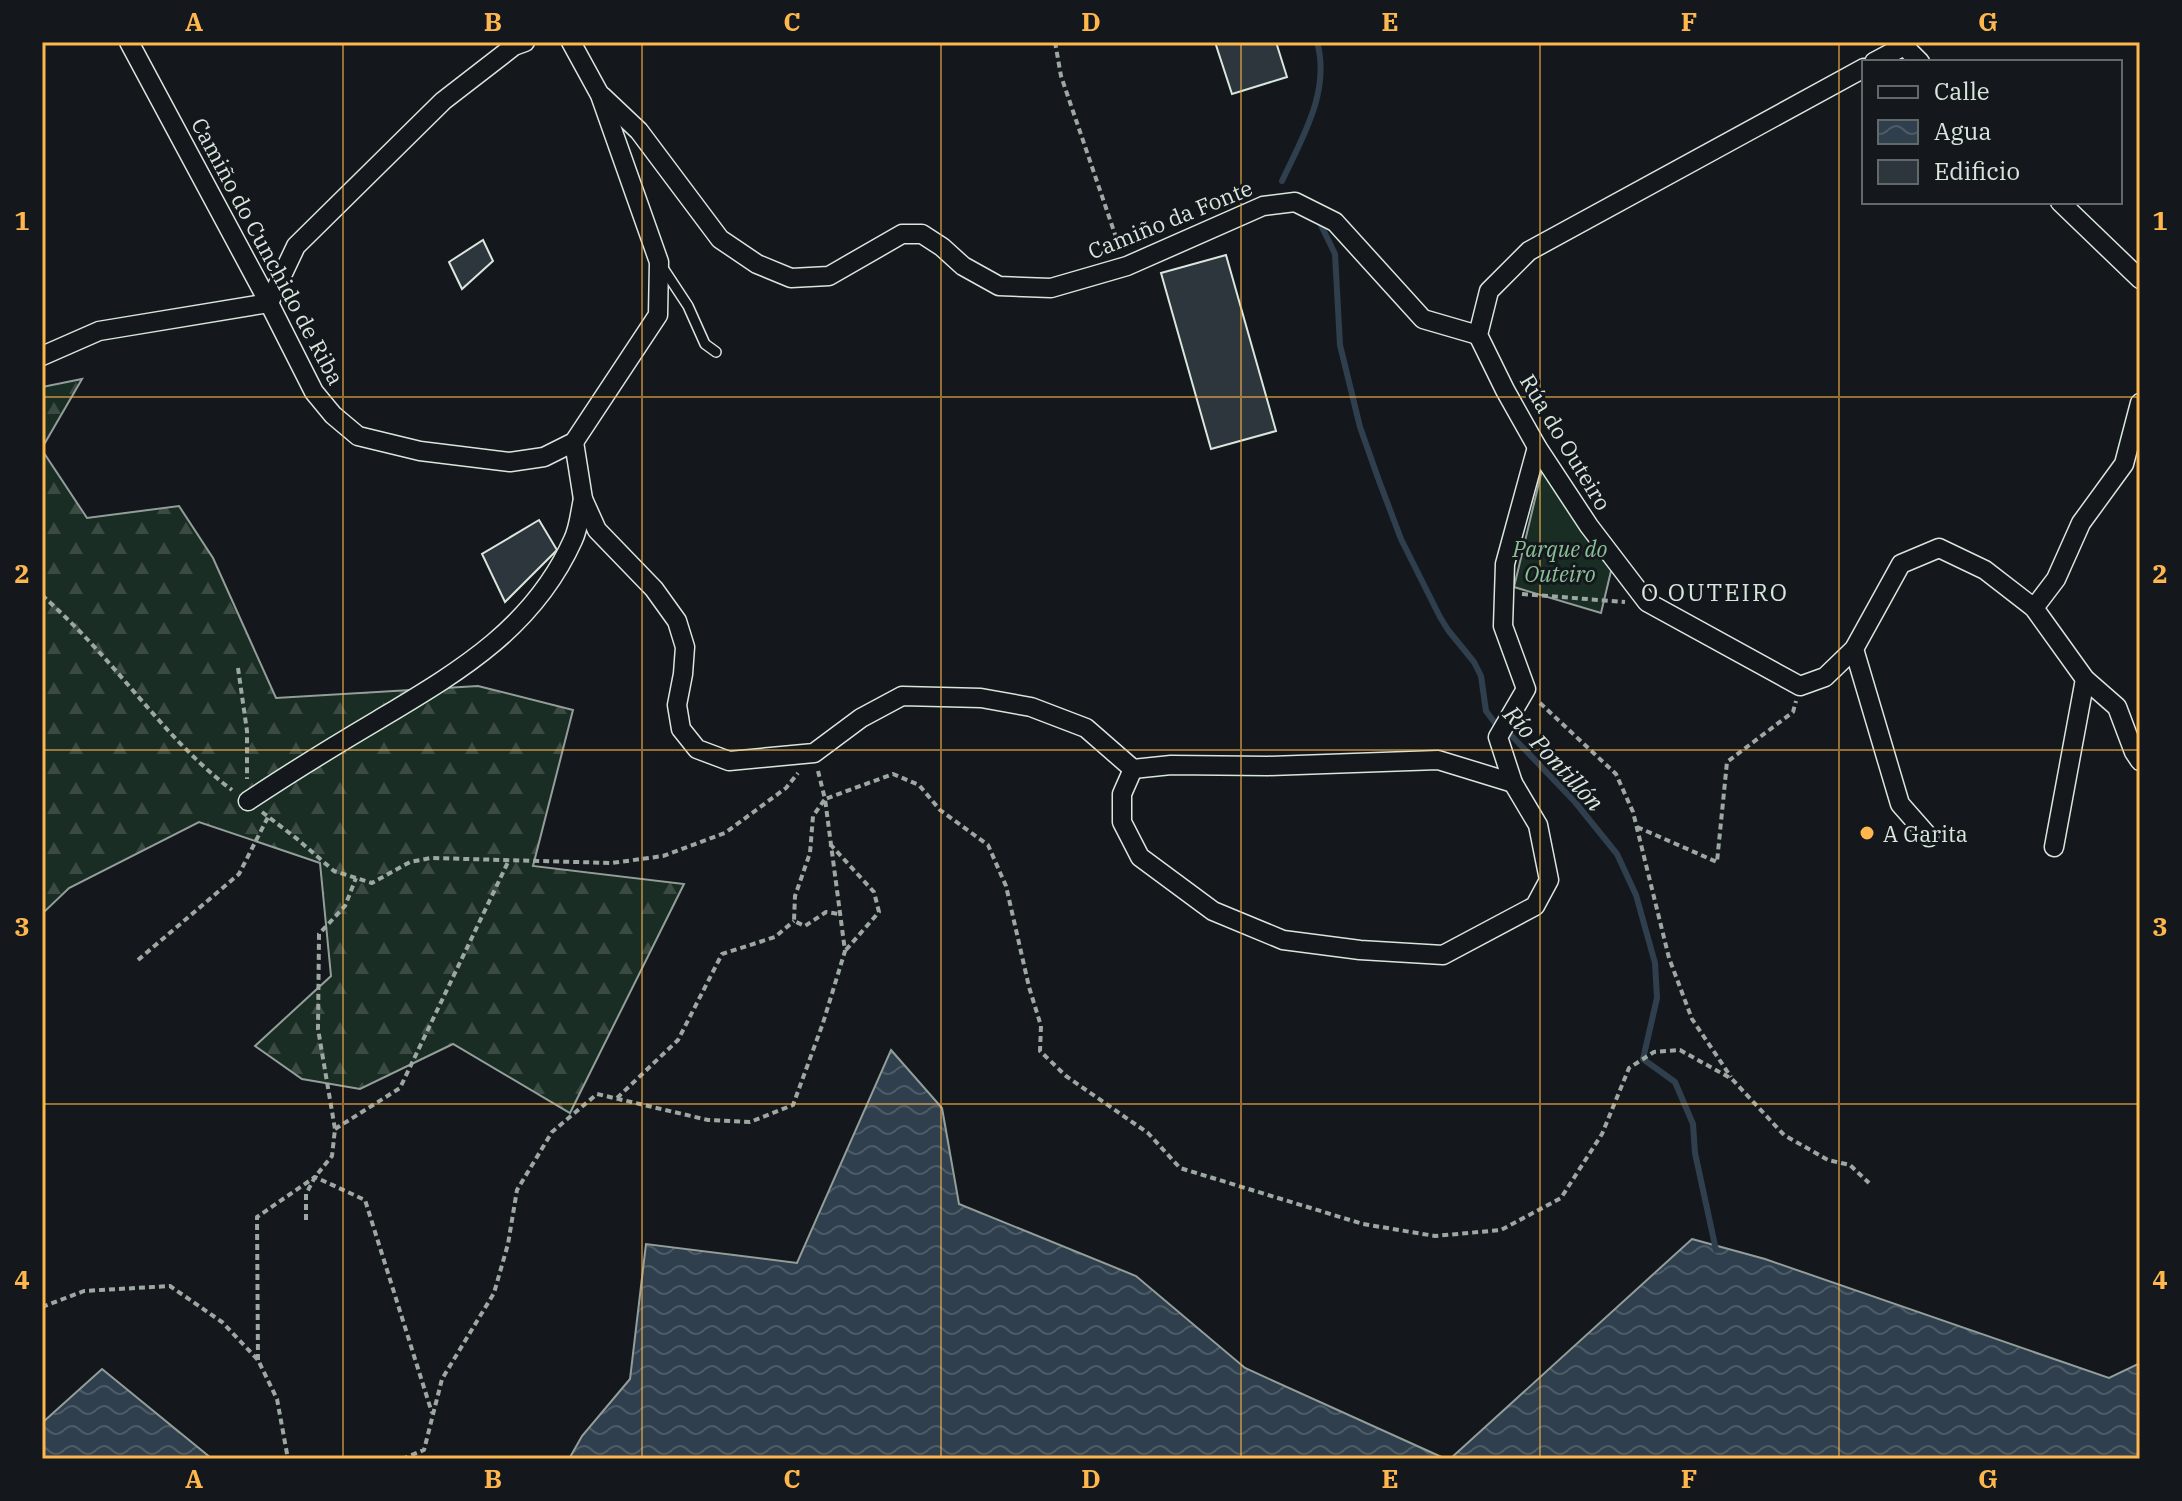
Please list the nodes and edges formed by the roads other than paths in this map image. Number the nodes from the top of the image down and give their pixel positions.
1 (129, 42) edge
2 (525, 42) edge
3 (571, 42) edge
4 (1906, 44) edge
5 (1878, 60) edge
6 (1918, 60) edge
7 (1862, 69) edge
8 (600, 95) junction
9 (2062, 204) edge
10 (659, 262) junction
11 (2140, 279) edge
12 (269, 303) junction
13 (1478, 335) junction
14 (716, 352) dead end
15 (42, 356) edge
16 (2140, 403) edge
17 (574, 442) junction
18 (1537, 447) junction
19 (583, 499) junction
20 (2034, 608) junction
21 (1854, 649) junction
22 (2085, 679) junction
23 (2140, 761) edge
24 (1133, 769) junction
25 (1513, 783) junction
26 (248, 801) road end
27 (1929, 837) dead end
28 (2054, 847) dead end

1 - 12 street, Camiño do Cunchido de Riba
2 - 12 street
3 - 8 street
4 - 5 street
4 - 6 street
7 - 13 street
8 - 10 street
8 - 13 street, Camiño da Fonte
9 - 11 street
10 - 14 lane
10 - 17 street
12 - 15 street
12 - 17 street, Camiño do Cunchido de Riba
13 - 18 street, Rúa do Outeiro
16 - 20 street
17 - 19 street
18 - 21 street, Rúa do Outeiro
18 - 25 street
19 - 24 street
19 - 26 street
20 - 21 street
20 - 22 street
21 - 27 street
22 - 23 street
22 - 28 street
24 - 25 street
24 - 25 street

